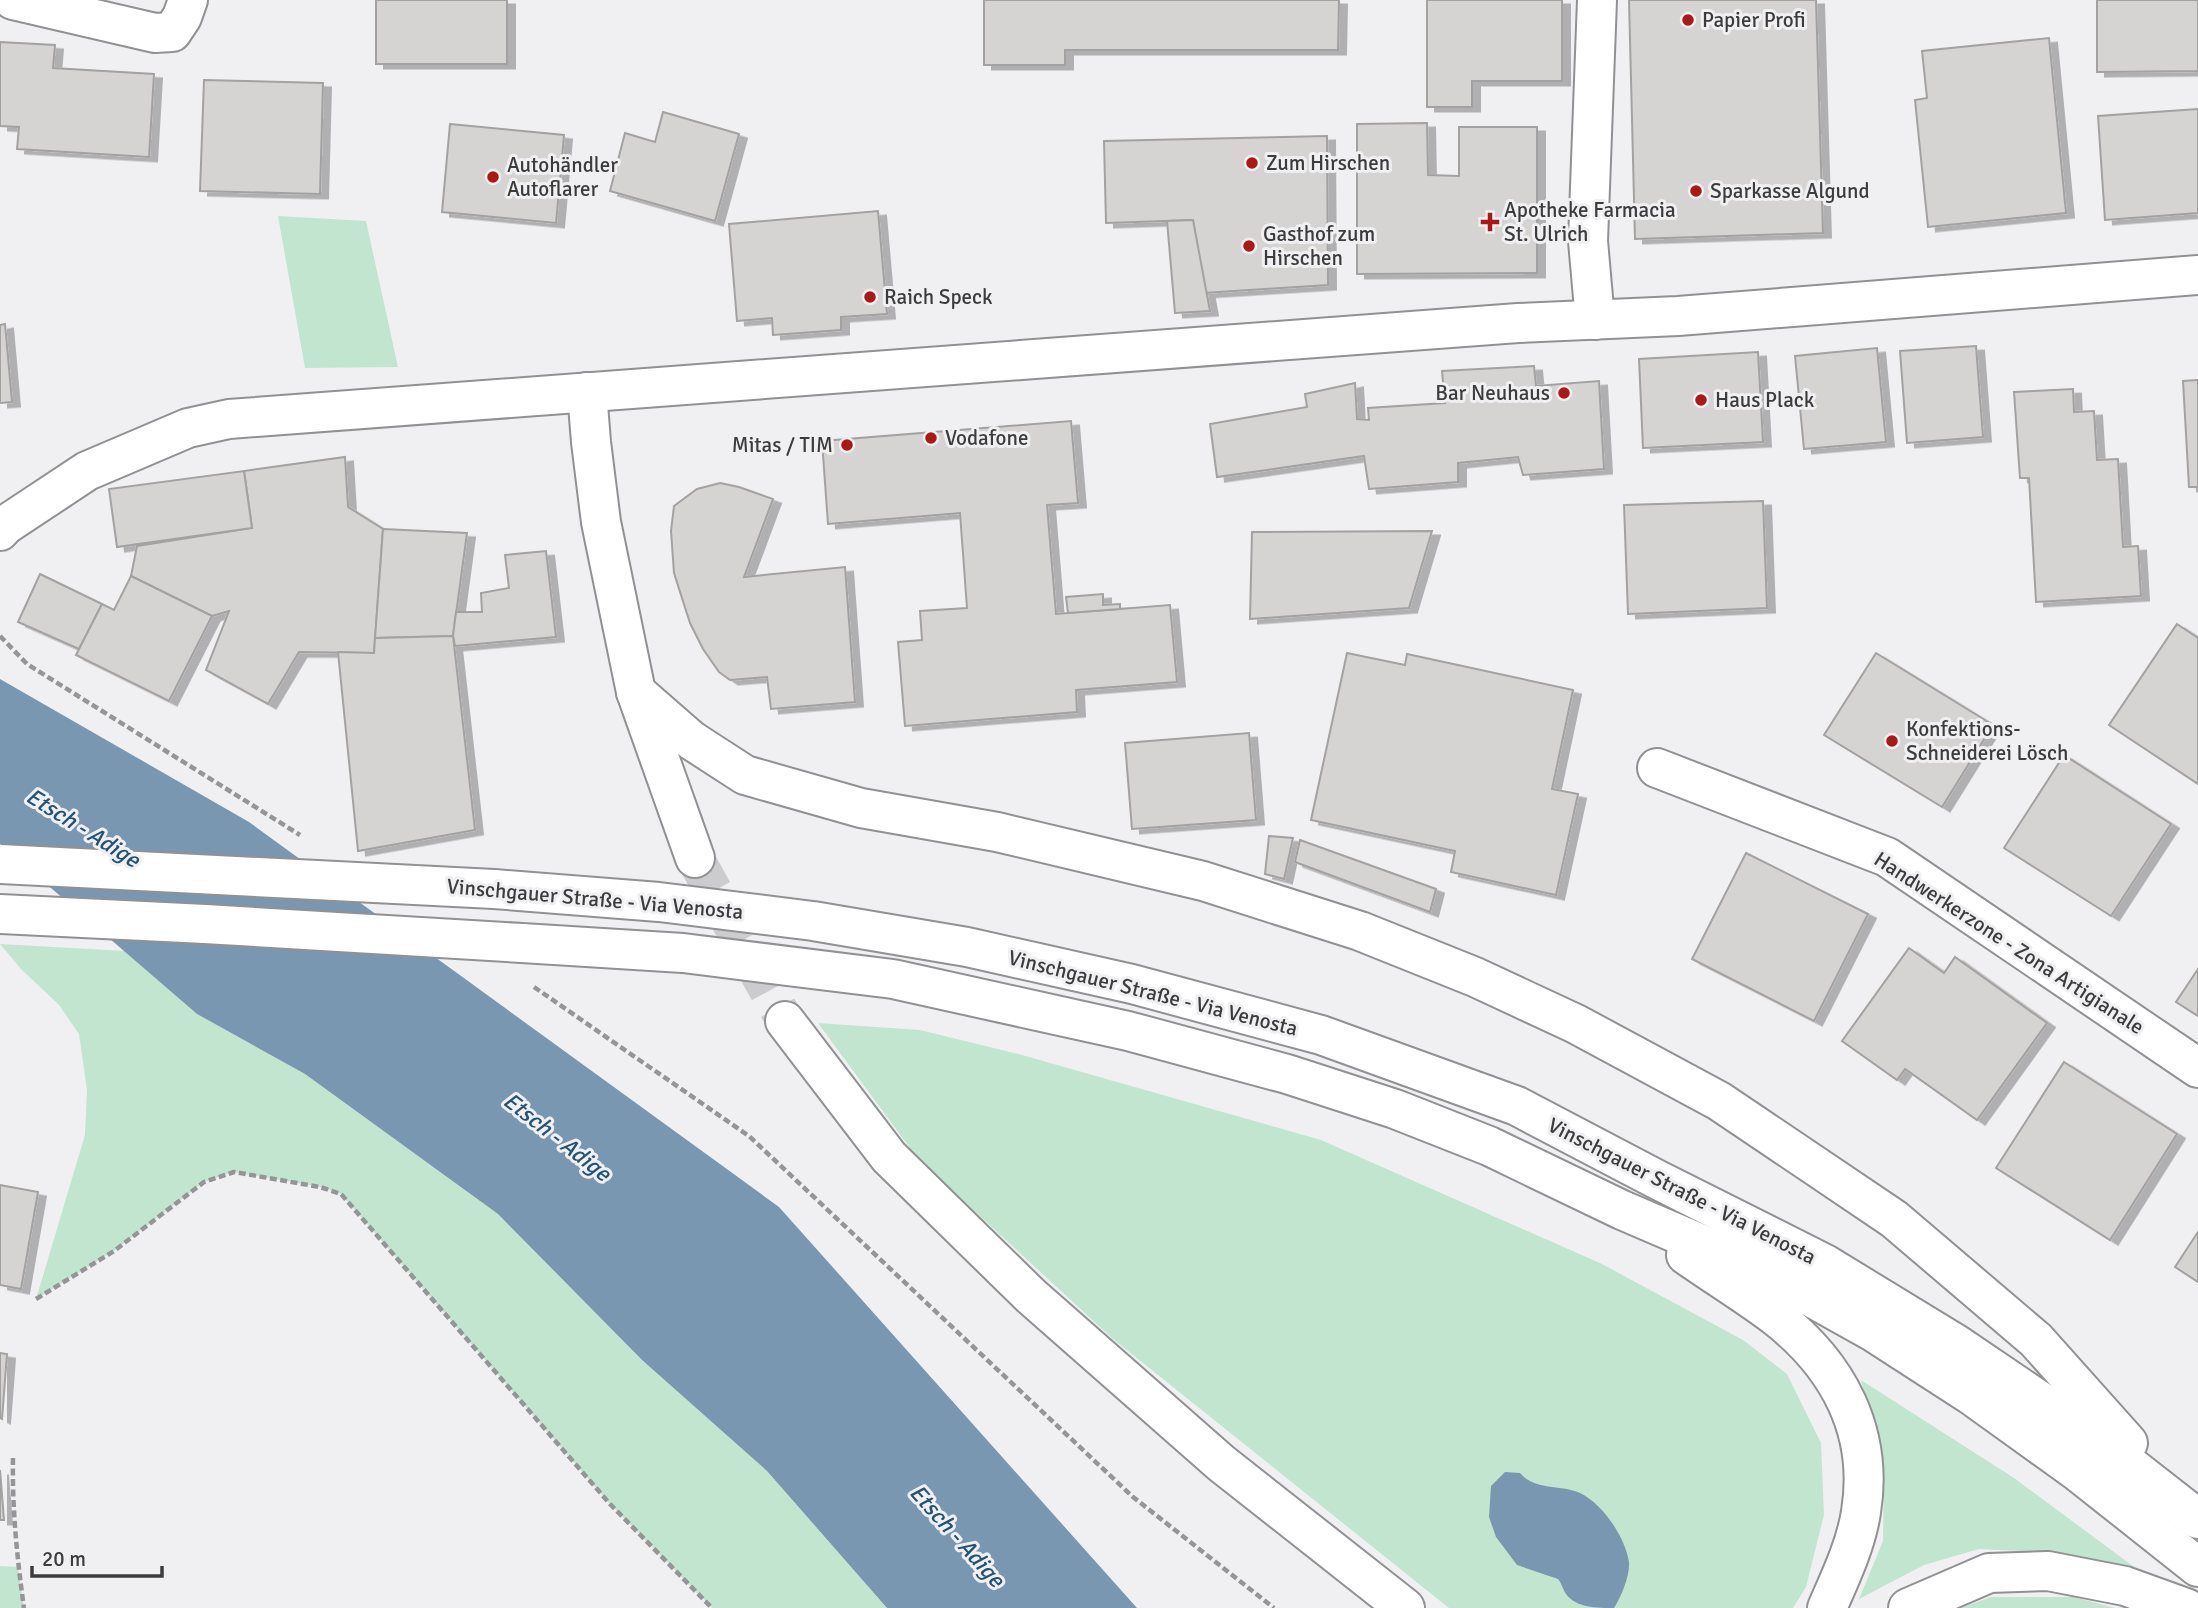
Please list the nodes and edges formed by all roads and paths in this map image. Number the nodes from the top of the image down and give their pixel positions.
1 (13, 0) edge
2 (188, 0) edge
3 (1597, 0) edge
4 (2198, 275) edge
5 (1595, 320) junction
6 (587, 392) junction
7 (1, 526) edge
8 (0, 636) edge
9 (636, 692) junction
10 (1657, 768) dead end
11 (306, 839) dead end
12 (695, 858) tunnel mouth
13 (0, 864) edge
14 (0, 914) edge
15 (530, 984) dead end
16 (785, 1021) tunnel mouth
17 (2198, 1068) edge
18 (1622, 1210) junction
19 (36, 1299) dead end
20 (13, 1458) dead end
21 (2192, 1513) edge
22 (2198, 1567) edge
23 (24, 1608) edge
24 (712, 1608) edge
25 (1274, 1608) edge
26 (1405, 1608) edge
27 (1827, 1608) edge
28 (1909, 1608) edge
29 (2186, 1608) edge

1 - 2 main road
3 - 5 main road
4 - 5 main road
5 - 6 main road
6 - 7 main road
6 - 9 main road
8 - 11 path
9 - 12 main road
9 - 21 main road
10 - 17 main road, Handwerkerzone - Zona Artigianale
13 - 21 main road, Vinschgauer Straße - Via Venosta, bridge
14 - 18 main road, Vinschgauer Straße - Via Venosta, bridge
15 - 25 path
16 - 26 main road
18 - 22 main road
18 - 27 main road
19 - 24 path
20 - 23 path
28 - 29 main road

